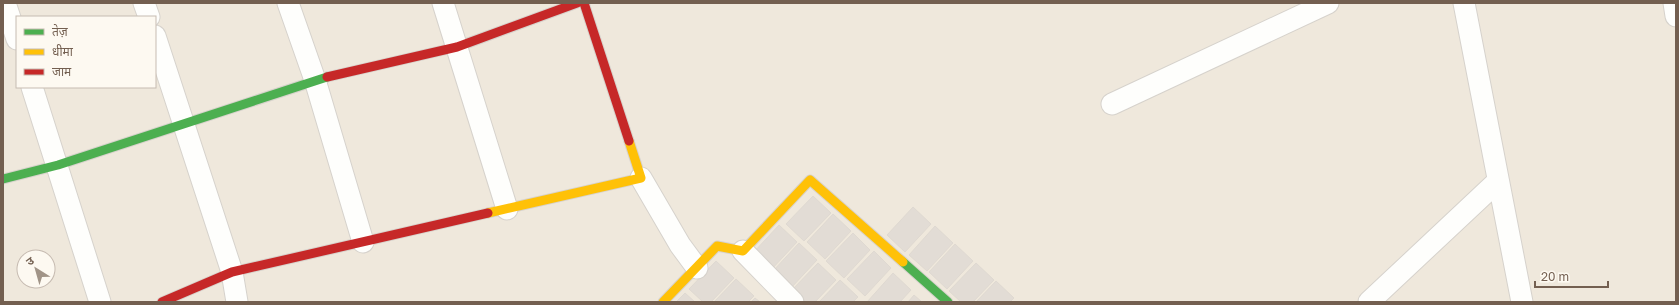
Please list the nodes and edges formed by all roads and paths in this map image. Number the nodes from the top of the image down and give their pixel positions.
1 (5, 3) edge
2 (144, 3) edge
3 (288, 3) edge
4 (443, 3) edge
5 (577, 3) edge
6 (584, 3) edge
7 (1328, 3) edge
8 (1464, 3) edge
9 (1674, 3) edge
10 (149, 16) edge
11 (1676, 16) edge
12 (16, 36) edge
13 (156, 39) edge
14 (457, 48) junction
15 (315, 80) junction
16 (32, 88) edge
17 (1112, 104) dead end
18 (184, 124) junction
19 (58, 165) junction
20 (641, 178) junction
21 (3, 179) edge
22 (1498, 181) junction
23 (507, 209) junction
24 (363, 242) junction
25 (743, 251) junction
26 (697, 268) junction
27 (232, 272) junction
28 (100, 302) edge
29 (162, 302) edge
30 (237, 302) edge
31 (662, 302) edge
32 (793, 302) edge
33 (948, 302) edge
34 (1369, 302) edge
35 (1522, 302) edge

1 - 12 street
2 - 10 street
3 - 15 street
4 - 14 street
5 - 14 street
6 - 20 street
7 - 17 street
8 - 22 street
9 - 11 street
13 - 18 street
14 - 15 street
14 - 23 street
15 - 18 street
15 - 24 street
16 - 19 street
18 - 19 street
18 - 27 street
19 - 21 street
19 - 28 street
20 - 23 street
20 - 26 street
22 - 34 street
22 - 35 street
23 - 24 street
24 - 27 street
25 - 26 street
25 - 32 street
25 - 33 street
26 - 31 street
27 - 29 street
27 - 30 street

